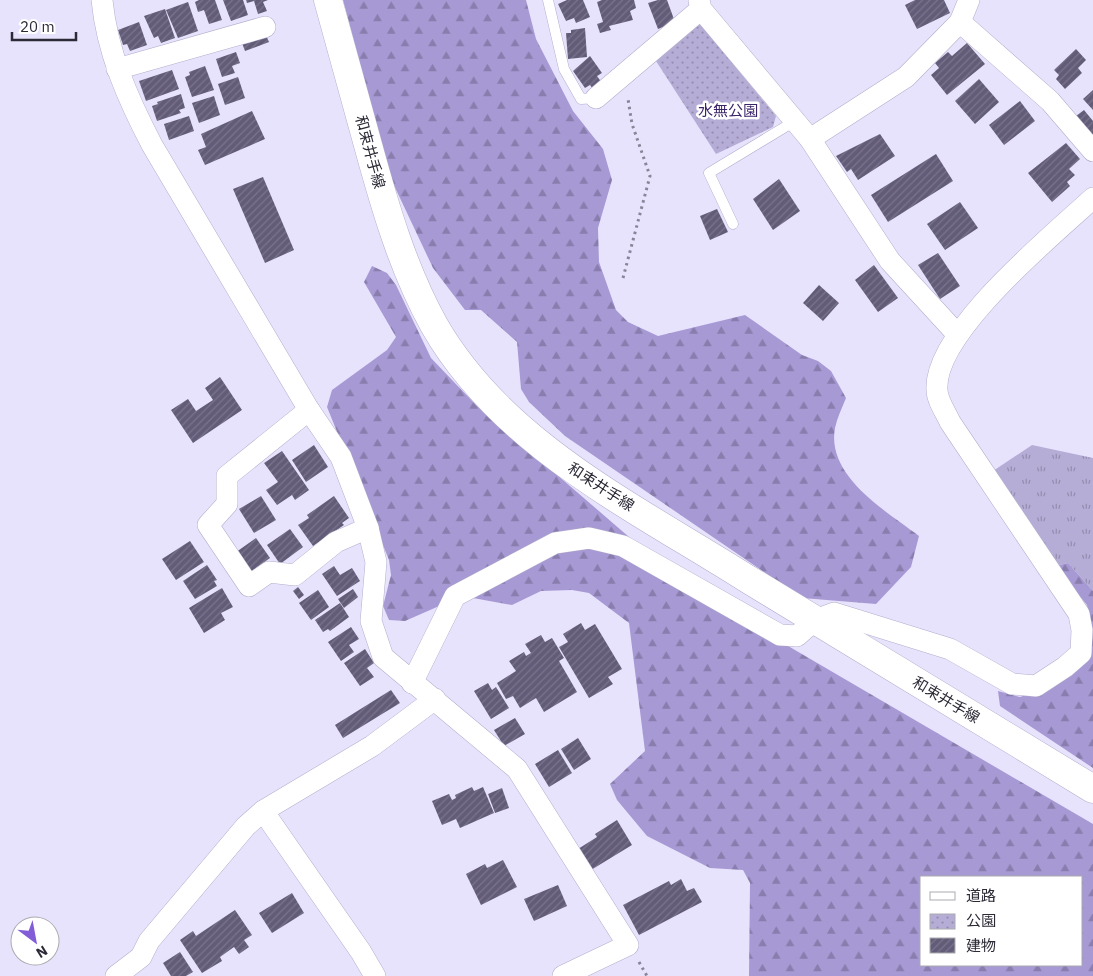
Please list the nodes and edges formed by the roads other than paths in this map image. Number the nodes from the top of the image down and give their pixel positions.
1 (102, 0) edge
2 (328, 0) edge
3 (548, 0) edge
4 (969, 0) edge
5 (700, 4) edge
6 (960, 22) junction
7 (265, 27) dead end
8 (117, 69) junction
9 (596, 98) joint
10 (795, 121) junction
11 (810, 139) junction
12 (1093, 151) edge
13 (1093, 198) edge
14 (733, 224) dead end
15 (957, 334) junction
16 (309, 410) junction
17 (368, 528) junction
18 (815, 620) junction
19 (412, 683) junction
20 (435, 698) junction
21 (1093, 789) edge
22 (264, 811) junction
23 (116, 976) edge
24 (375, 976) edge
25 (563, 976) edge

1 - 8 street
2 - 18 main road, 和束井手線
3 - 9 lane
4 - 6 street
5 - 9 street
5 - 10 street
6 - 11 street
6 - 12 street
7 - 8 street
8 - 16 street
10 - 11 street
10 - 14 lane
11 - 15 street
13 - 15 street
15 - 18 street
16 - 17 street
16 - 17 street
17 - 19 street
18 - 19 street
18 - 21 main road, 和束井手線
19 - 20 street
20 - 22 street
20 - 25 street
22 - 23 street
22 - 24 street

